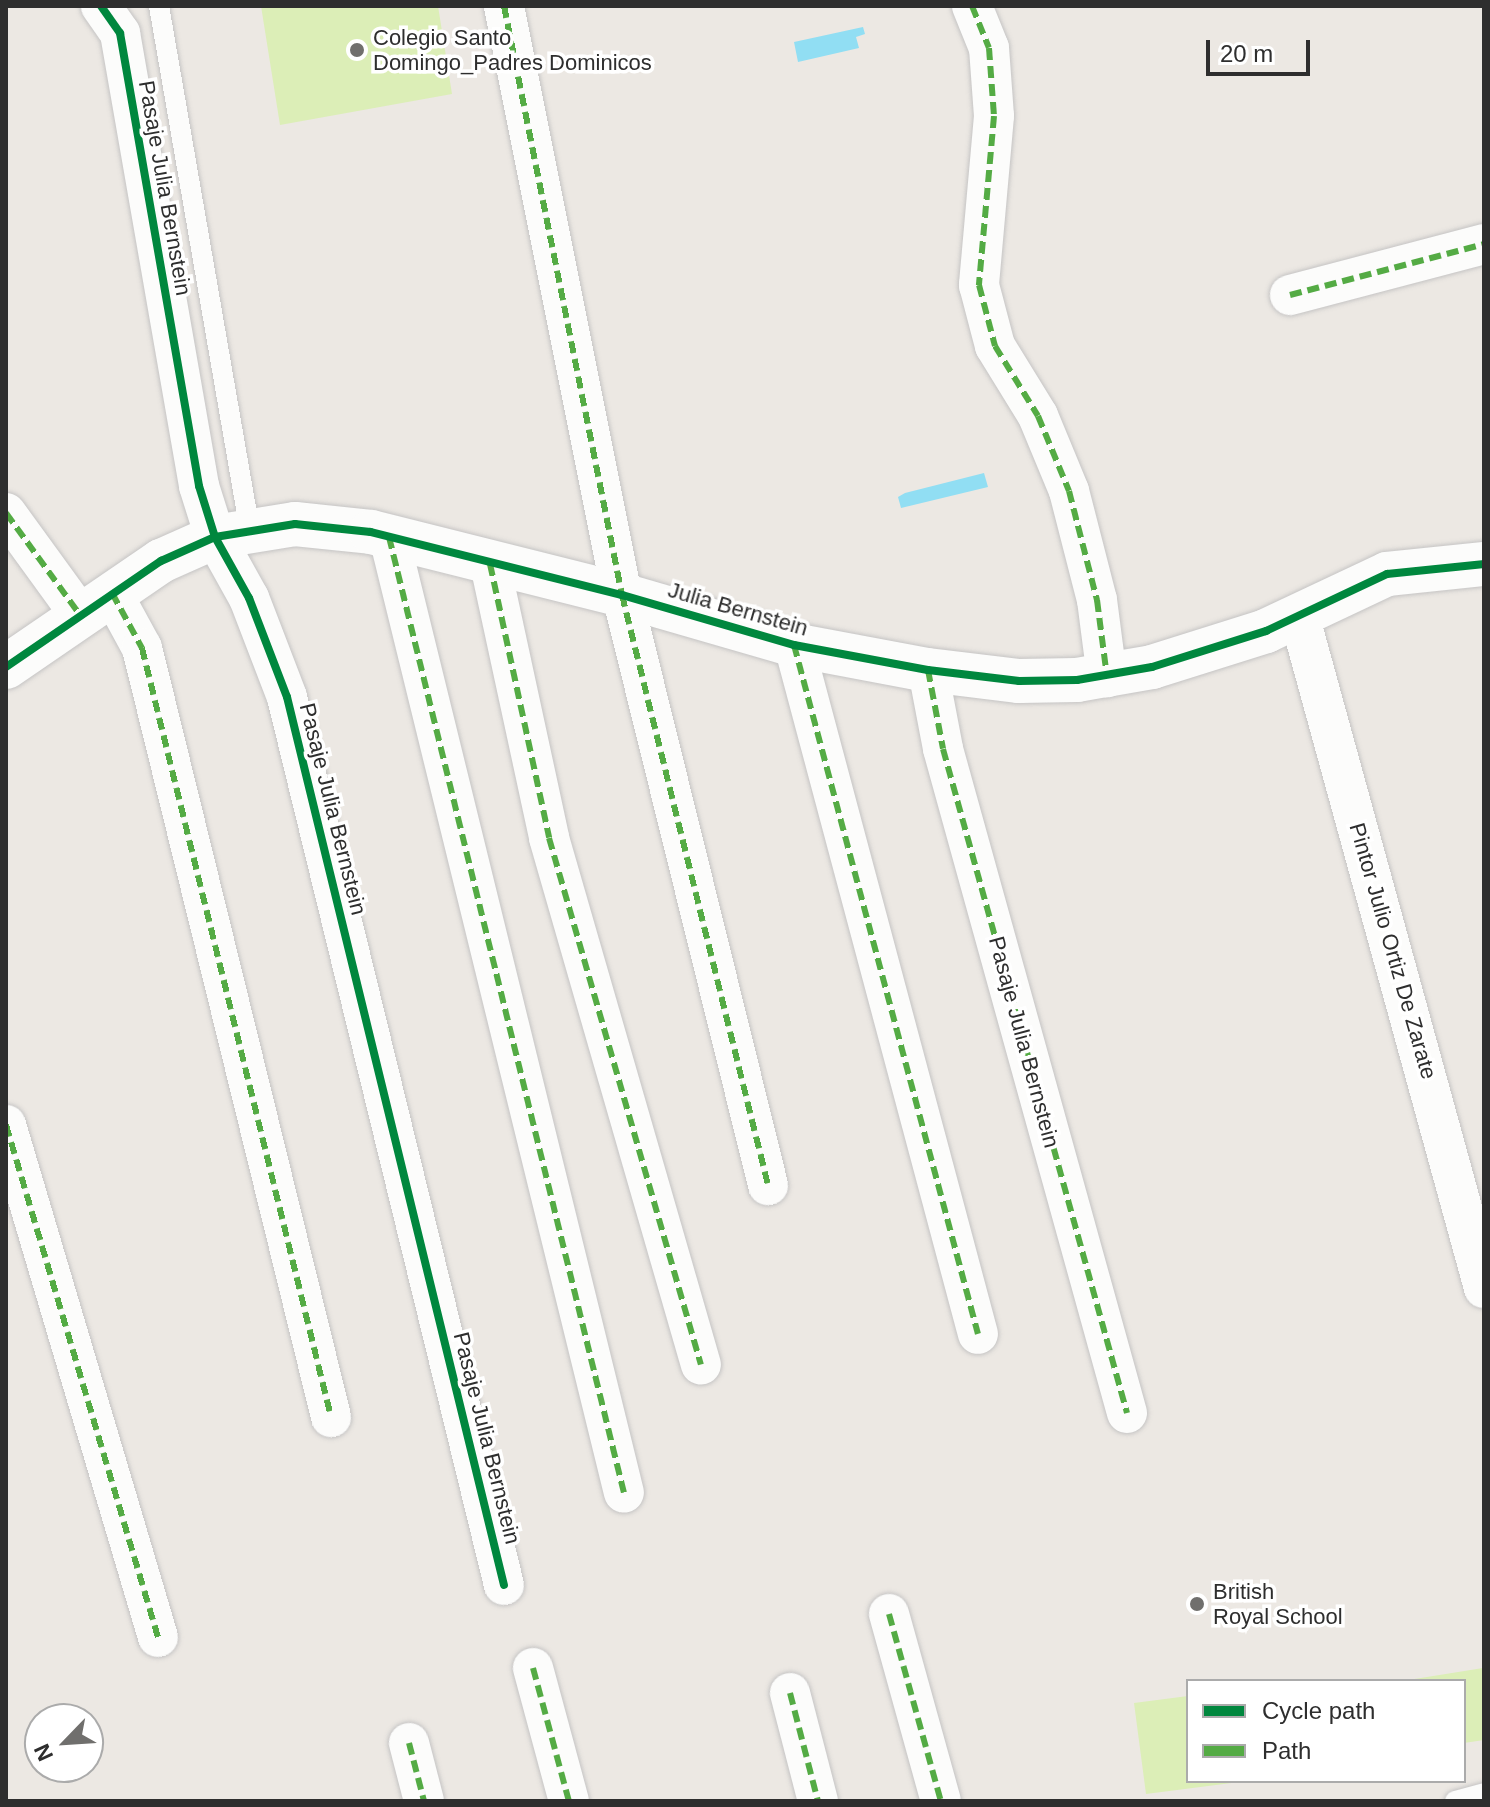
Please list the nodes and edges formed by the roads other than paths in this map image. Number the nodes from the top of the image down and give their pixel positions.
1 (101, 6) edge
2 (159, 6) edge
3 (504, 6) edge
4 (972, 6) edge
5 (1484, 244) edge
6 (1290, 295) dead end
7 (6, 513) edge
8 (233, 534) junction
9 (389, 537) junction
10 (490, 564) junction
11 (1484, 564) edge
12 (622, 595) junction
13 (96, 604) junction
14 (1299, 615) junction
15 (794, 645) junction
16 (6, 667) edge
17 (928, 670) junction
18 (1107, 677) junction
19 (6, 1125) edge
20 (768, 1185) dead end
21 (1484, 1288) edge
22 (978, 1334) dead end
23 (701, 1365) dead end
24 (1127, 1413) dead end
25 (331, 1417) dead end
26 (624, 1493) dead end
27 (504, 1585) dead end
28 (889, 1614) dead end
29 (158, 1637) dead end
30 (533, 1668) dead end
31 (790, 1693) dead end
32 (409, 1743) dead end
33 (1484, 1793) edge
34 (424, 1801) edge
35 (569, 1801) edge
36 (818, 1801) edge
37 (941, 1801) edge
38 (1455, 1801) edge

1 - 8 street, Pasaje Julia Bernstein
2 - 8 lane
3 - 12 street
4 - 18 street
5 - 6 street
7 - 13 street
8 - 9 street, Julia Bernstein
8 - 13 street, Julia Bernstein
8 - 27 street, Pasaje Julia Bernstein
9 - 10 street, Julia Bernstein
9 - 26 street
10 - 12 street, Julia Bernstein
10 - 23 street
11 - 14 street, Julia Bernstein
12 - 15 street, Julia Bernstein
12 - 20 street
13 - 16 street, Julia Bernstein
13 - 25 street
14 - 18 street, Julia Bernstein
14 - 21 street, Pintor Julio Ortiz De Zarate
15 - 17 street, Julia Bernstein
15 - 22 street
17 - 18 street, Julia Bernstein
17 - 24 street, Pasaje Julia Bernstein
19 - 29 street
28 - 37 street
30 - 35 street
31 - 36 street
32 - 34 street
33 - 38 lane

